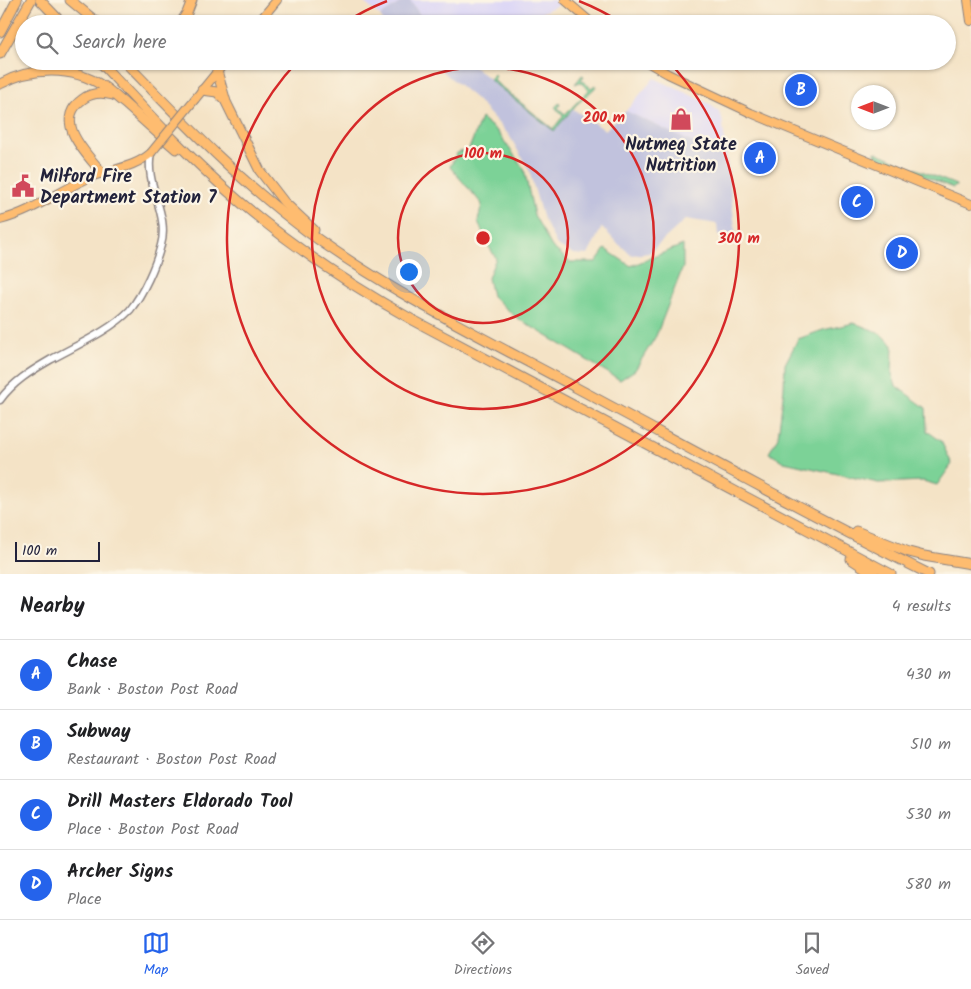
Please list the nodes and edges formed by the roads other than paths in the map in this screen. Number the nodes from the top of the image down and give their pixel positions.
1 (17, 0) edge
2 (31, 0) edge
3 (68, 0) edge
4 (192, 0) edge
5 (277, 0) edge
6 (565, 0) edge
7 (968, 0) edge
8 (43, 3) edge
9 (22, 15) edge
10 (54, 15) edge
11 (81, 15) edge
12 (87, 15) edge
13 (186, 15) edge
14 (264, 15) edge
15 (582, 15) edge
16 (971, 21) edge
17 (15, 28) edge
18 (0, 32) edge
19 (0, 54) edge
20 (108, 70) edge
21 (133, 70) edge
22 (661, 70) edge
23 (218, 71) joint
24 (0, 84) edge
25 (202, 90) junction
26 (115, 96) junction
27 (226, 102) junction
28 (152, 153) junction
29 (102, 174) junction
30 (224, 187) junction
31 (971, 204) edge
32 (4, 219) edge
33 (343, 257) junction
34 (0, 400) edge
35 (810, 512) junction
36 (807, 530) junction
37 (971, 564) edge
38 (874, 574) edge
39 (891, 574) edge
40 (929, 574) edge

1 - 18 highway
2 - 9 highway
3 - 11 highway
3 - 12 highway
4 - 13 highway
5 - 14 main road
6 - 15 main road
7 - 16 main road
8 - 10 highway
17 - 19 highway
20 - 30 highway
21 - 33 highway
22 - 31 main road
23 - 25 main road
23 - 27 highway
24 - 26 highway
25 - 27 highway
25 - 28 main road, bridge
26 - 29 highway
26 - 30 highway
27 - 33 highway
28 - 29 main road
28 - 34 street
29 - 32 main road
30 - 36 highway
33 - 35 highway
35 - 37 highway
35 - 40 highway
36 - 38 highway
36 - 39 highway

